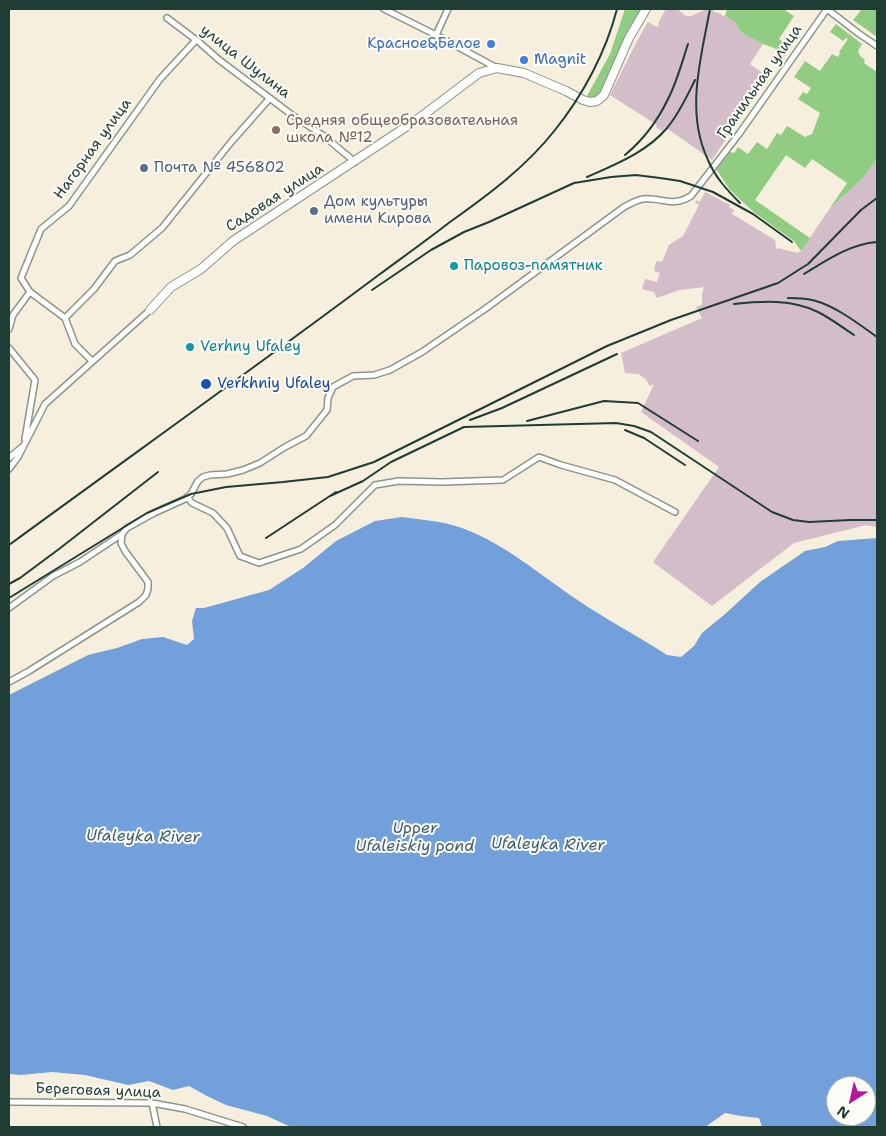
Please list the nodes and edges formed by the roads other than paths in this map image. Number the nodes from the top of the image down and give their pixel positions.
1 (384, 9) edge
2 (448, 9) edge
3 (646, 9) edge
4 (827, 9) edge
5 (168, 18) dead end
6 (436, 35) junction
7 (196, 40) junction
8 (877, 46) edge
9 (497, 68) junction
10 (270, 98) junction
11 (355, 162) junction
12 (30, 292) junction
13 (150, 310) joint
14 (65, 318) junction
15 (9, 329) edge
16 (9, 348) edge
17 (92, 361) junction
18 (24, 445) junction
19 (9, 458) edge
20 (9, 469) edge
21 (187, 498) junction
22 (675, 512) dead end
23 (122, 534) junction
24 (9, 608) edge
25 (9, 682) edge
26 (9, 1102) edge
27 (152, 1103) junction
28 (157, 1127) edge
29 (243, 1127) edge

1 - 6 street
2 - 6 street
3 - 9 street
4 - 8 street
4 - 21 street, Гранильная улица
5 - 7 street, улица Шулина
6 - 9 street
7 - 10 street, улица Шулина
7 - 12 street, Нагорная улица
9 - 11 street, Садовая улица
10 - 11 street, улица Шулина
10 - 14 street
11 - 13 street, Садовая улица
12 - 14 street
12 - 15 street
13 - 17 street, Садовая улица
14 - 17 street
16 - 18 street
17 - 18 street, Садовая улица
18 - 19 street
18 - 20 street, Садовая улица
21 - 22 street
21 - 23 street
23 - 24 street
23 - 25 street
26 - 27 street, Береговая улица
27 - 28 street
27 - 29 street, Береговая улица

